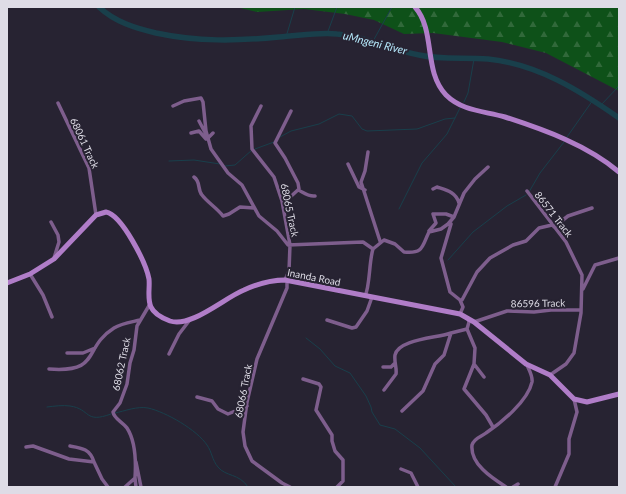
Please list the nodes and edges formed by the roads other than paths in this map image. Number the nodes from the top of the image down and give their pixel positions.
1 (415, 7) edge
2 (58, 103) dead end
3 (173, 106) dead end
4 (261, 106) dead end
5 (291, 111) dead end
6 (199, 121) dead end
7 (213, 133) dead end
8 (191, 134) dead end
9 (208, 138) junction
10 (209, 143) junction
11 (368, 152) dead end
12 (348, 164) dead end
13 (488, 167) dead end
14 (619, 172) edge
15 (194, 177) dead end
16 (433, 189) dead end
17 (298, 190) junction
18 (364, 190) junction
19 (527, 191) dead end
20 (315, 196) dead end
21 (282, 202) junction
22 (459, 203) junction
23 (254, 208) junction
24 (592, 208) dead end
25 (96, 214) junction
26 (453, 219) junction
27 (548, 220) junction
28 (51, 222) dead end
29 (553, 226) junction
30 (541, 228) junction
31 (429, 231) junction
32 (380, 241) junction
33 (290, 246) junction
34 (372, 249) junction
35 (619, 258) edge
36 (54, 259) junction
37 (30, 274) junction
38 (286, 280) junction
39 (7, 283) edge
40 (582, 290) junction
41 (365, 296) junction
42 (372, 297) junction
43 (460, 300) junction
44 (150, 304) junction
45 (581, 310) junction
46 (460, 314) junction
47 (52, 317) dead end
48 (468, 319) junction
49 (140, 320) junction
50 (327, 320) dead end
51 (189, 321) junction
52 (474, 322) junction
53 (467, 329) junction
54 (451, 333) junction
55 (94, 348) junction
56 (67, 354) dead end
57 (169, 354) dead end
58 (395, 363) junction
59 (474, 364) junction
60 (526, 364) junction
61 (383, 366) dead end
62 (49, 368) dead end
63 (550, 376) junction
64 (484, 377) dead end
65 (303, 379) dead end
66 (384, 390) dead end
67 (619, 394) edge
68 (197, 398) dead end
69 (574, 399) junction
70 (247, 406) junction
71 (402, 411) dead end
72 (493, 427) junction
73 (70, 446) dead end
74 (26, 447) dead end
75 (94, 462) junction
76 (135, 462) junction
77 (401, 470) dead end
78 (135, 478) junction
79 (518, 484) dead end
80 (108, 487) edge
81 (125, 487) edge
82 (136, 487) edge
83 (141, 487) edge
84 (290, 487) edge
85 (337, 487) edge
86 (418, 487) edge
87 (506, 487) edge
88 (513, 487) edge
89 (555, 487) edge

1 - 14 street
2 - 25 street, 68061 Track
3 - 9 street
4 - 21 street, 68065 Track
5 - 17 street
6 - 9 street
7 - 9 street
8 - 10 street
9 - 10 street
10 - 23 street
11 - 18 street
12 - 18 street
13 - 22 street
15 - 23 street
16 - 22 street
17 - 20 street
17 - 21 street
18 - 32 street
19 - 27 street, 86571 Track
21 - 33 street, 68065 Track
22 - 26 street
23 - 33 street
24 - 29 street
25 - 36 street
25 - 44 street
26 - 31 street
26 - 31 street
26 - 43 street
27 - 29 street, 86571 Track
27 - 30 street
28 - 36 street
29 - 30 street
29 - 40 street, 86571 Track
30 - 43 street
31 - 32 street
32 - 34 street
33 - 34 street
33 - 38 street, 68065 Track
34 - 41 street
35 - 40 street
36 - 37 street
37 - 39 street
37 - 47 street
38 - 41 street, Inanda Road
38 - 51 street, Inanda Road
38 - 70 street, 68066 Track
40 - 45 street, 86571 Track
41 - 42 street, Inanda Road
42 - 46 street, Inanda Road
42 - 50 street
43 - 46 street
44 - 49 street, 68062 Track
44 - 51 street
45 - 52 street, 86596 Track
45 - 63 street, 86571 Track
46 - 48 street, Inanda Road
48 - 52 street, Inanda Road
48 - 53 street
49 - 55 street
49 - 76 street, 68062 Track
51 - 57 street
52 - 60 street, Inanda Road
53 - 54 street
53 - 59 street
54 - 58 street
54 - 71 street
55 - 56 street
55 - 62 street
58 - 61 street
58 - 66 street
59 - 64 street
59 - 72 street
60 - 63 street, Inanda Road
60 - 72 street
63 - 69 street, Inanda Road
65 - 85 street
67 - 69 street
68 - 70 street
69 - 89 street
70 - 84 street, 68066 Track
72 - 87 street
73 - 75 street
74 - 75 street
75 - 80 street
76 - 78 street, 68062 Track
76 - 83 street
77 - 86 street
78 - 81 street
78 - 82 street, 68062 Track
79 - 88 street

